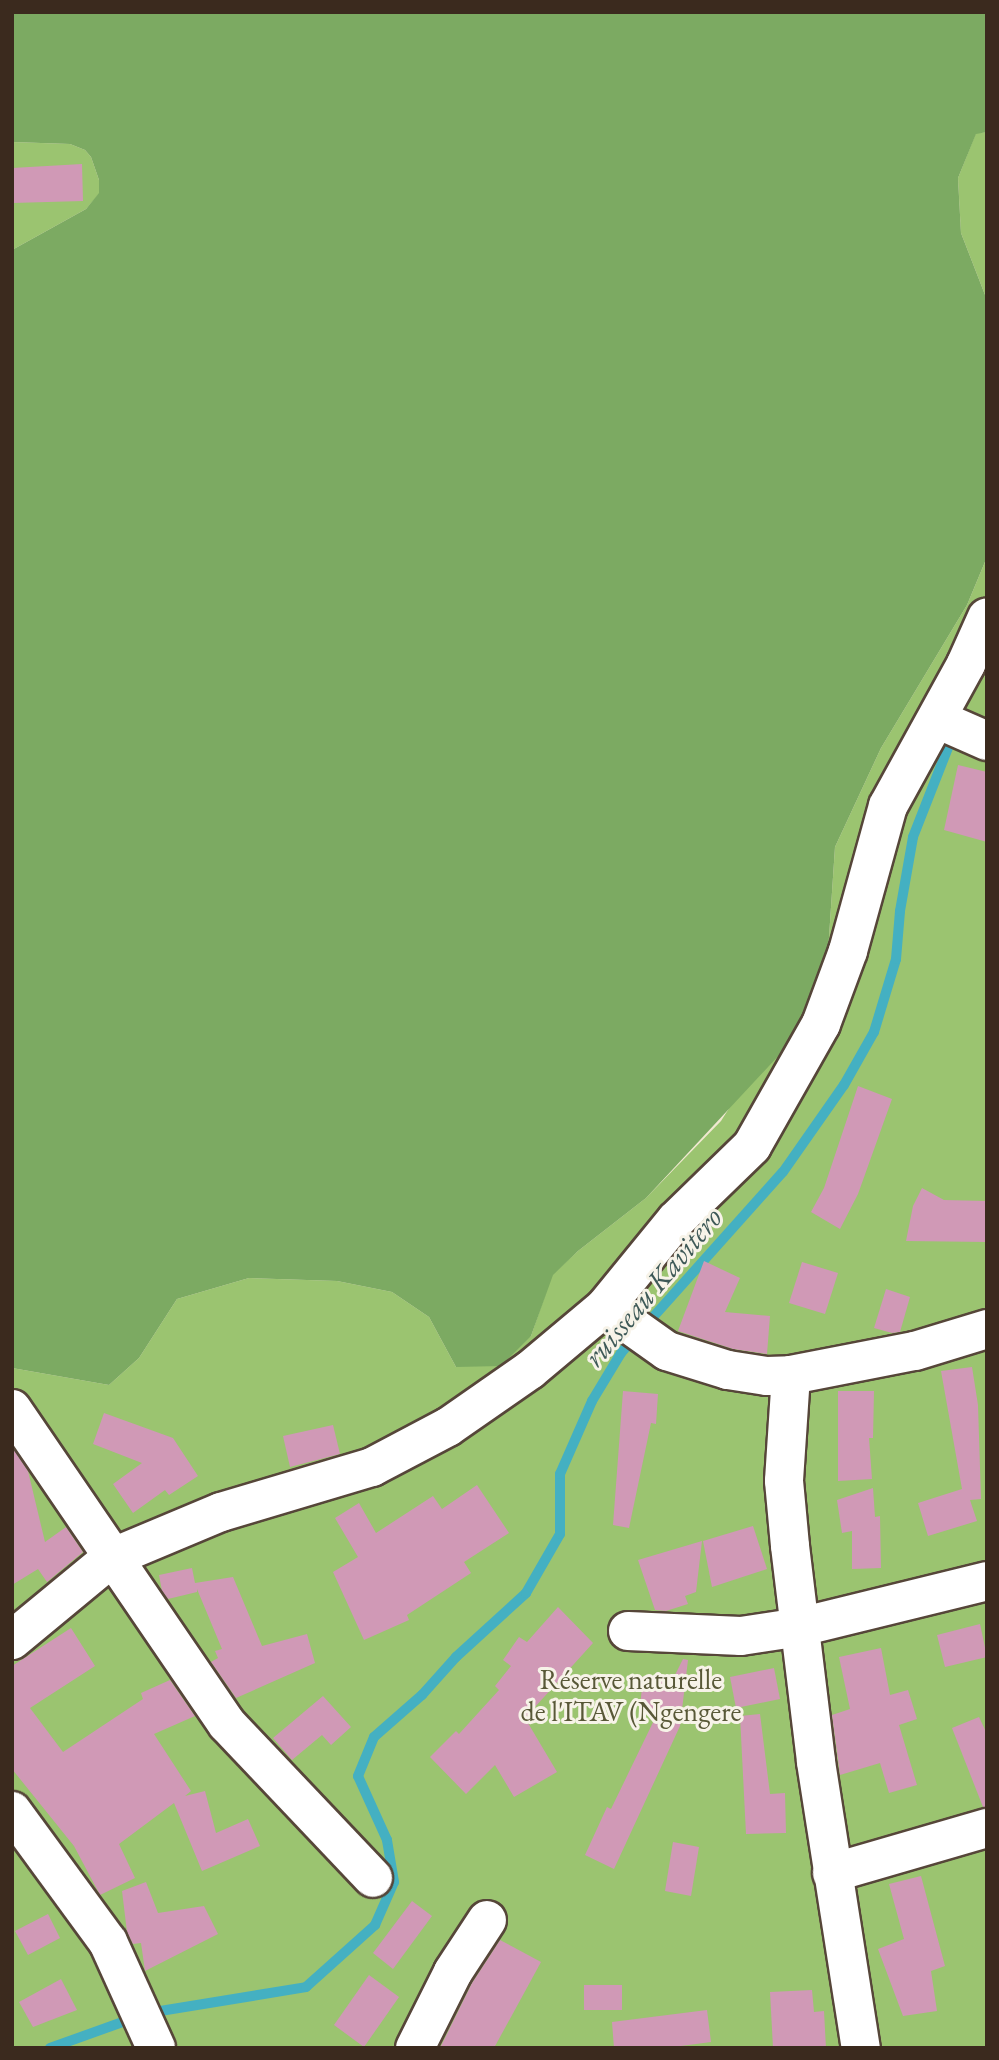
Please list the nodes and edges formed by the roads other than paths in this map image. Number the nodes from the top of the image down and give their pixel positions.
1 (987, 617) edge
2 (937, 719) junction
3 (987, 741) edge
4 (605, 1307) junction
5 (987, 1329) edge
6 (791, 1375) junction
7 (12, 1409) edge
8 (111, 1558) junction
9 (987, 1581) edge
10 (800, 1627) junction
11 (628, 1631) dead end
12 (12, 1640) edge
13 (12, 1811) edge
14 (987, 1828) edge
15 (832, 1873) junction
16 (373, 1878) dead end
17 (487, 1920) dead end
18 (156, 2048) edge
19 (415, 2048) edge
20 (861, 2048) edge

1 - 2 street
2 - 3 street
2 - 4 street
4 - 6 street
4 - 8 street
5 - 6 street
6 - 10 street
7 - 8 street
8 - 12 street
8 - 16 street
9 - 10 street
10 - 11 street
10 - 15 street
13 - 18 street
14 - 15 street
15 - 20 street
17 - 19 street

